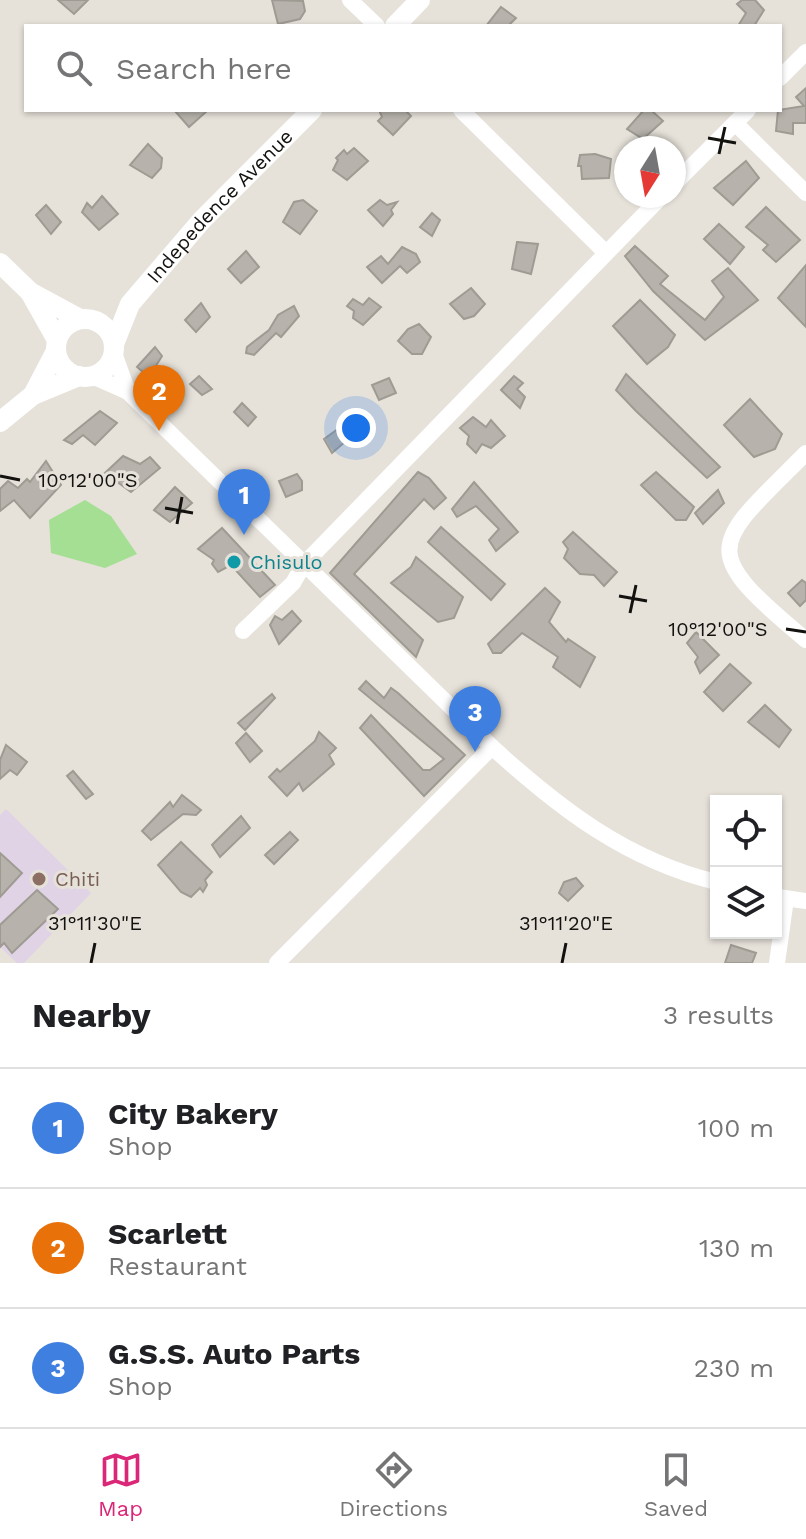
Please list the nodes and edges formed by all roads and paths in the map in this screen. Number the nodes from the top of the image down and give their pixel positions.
1 (350, 0) edge
2 (420, 0) edge
3 (375, 24) edge
4 (397, 24) edge
5 (806, 52) edge
6 (782, 76) edge
7 (310, 112) edge
8 (463, 112) edge
9 (746, 112) edge
10 (735, 123) junction
11 (686, 172) edge
12 (806, 193) edge
13 (650, 208) edge
14 (605, 252) junction
15 (0, 263) edge
16 (30, 292) junction
17 (130, 304) junction
18 (85, 319) junction
19 (57, 346) junction
20 (114, 348) junction
21 (85, 376) junction
22 (128, 392) junction
23 (33, 395) junction
24 (0, 422) edge
25 (806, 453) edge
26 (304, 564) junction
27 (243, 631) dead end
28 (806, 640) edge
29 (492, 747) junction
30 (710, 880) edge
31 (782, 897) edge
32 (806, 901) edge
33 (778, 939) edge
34 (277, 963) edge
35 (777, 963) edge

1 - 3 street
2 - 4 main road
5 - 6 street
7 - 17 main road, Indepedence Avenue
8 - 14 street
9 - 10 street
10 - 11 street
10 - 12 street
13 - 14 street
14 - 26 street
15 - 16 main road
16 - 18 main road
16 - 19 main road
17 - 18 main road
17 - 20 main road
18 - 19 main road
18 - 20 main road
19 - 21 main road
19 - 23 main road
20 - 21 main road
20 - 22 street
21 - 22 street
21 - 23 main road
22 - 26 street
23 - 24 main road
25 - 28 street
26 - 27 street
26 - 29 street
29 - 30 street
29 - 34 street
31 - 32 street
33 - 35 street

